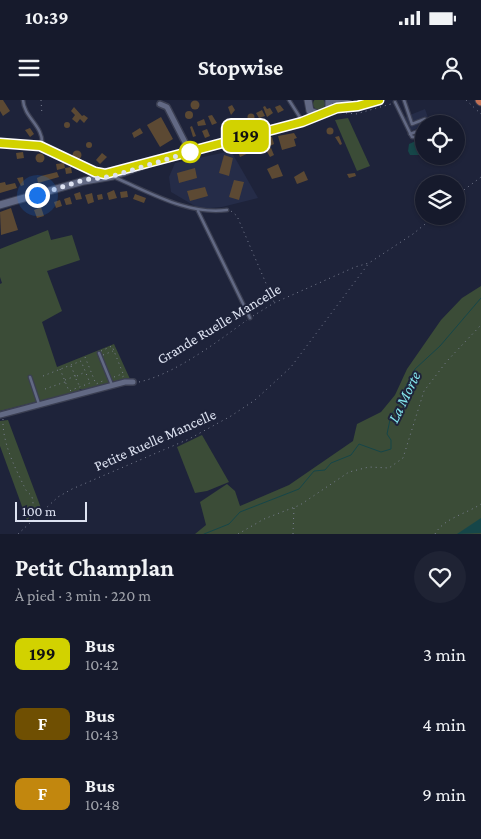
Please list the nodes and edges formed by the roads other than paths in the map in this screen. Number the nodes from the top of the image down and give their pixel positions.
1 (23, 100) edge
2 (289, 100) edge
3 (329, 100) edge
4 (334, 100) edge
5 (371, 100) edge
6 (379, 100) edge
7 (404, 100) edge
8 (395, 102) road end
9 (307, 103) edge
10 (160, 104) dead end
11 (327, 111) junction
12 (316, 115) junction
13 (298, 121) junction
14 (415, 123) edge
15 (415, 132) edge
16 (410, 134) junction
17 (415, 137) edge
18 (0, 143) edge
19 (42, 147) junction
20 (190, 152) junction
21 (153, 162) junction
22 (97, 176) junction
23 (113, 176) junction
24 (0, 205) edge
25 (198, 210) junction
26 (227, 210) road end
27 (250, 318) road end
28 (100, 353) road end
29 (30, 377) dead end
30 (111, 381) junction
31 (133, 382) road end
32 (39, 404) junction
33 (2, 414) edge

1 - 19 lane
2 - 13 lane
3 - 11 main road
4 - 5 main road
6 - 11 main road
7 - 14 lane
8 - 16 lane
9 - 12 main road
9 - 13 main road
10 - 20 street
11 - 12 main road
12 - 13 main road
13 - 20 main road
15 - 16 lane
16 - 17 lane
18 - 19 main road
19 - 22 main road
20 - 21 main road
21 - 22 main road
21 - 23 main road
22 - 23 main road
22 - 24 main road
23 - 25 lane
25 - 26 lane
25 - 27 lane
28 - 30 lane
29 - 32 lane
30 - 31 street
30 - 32 street
32 - 33 street

